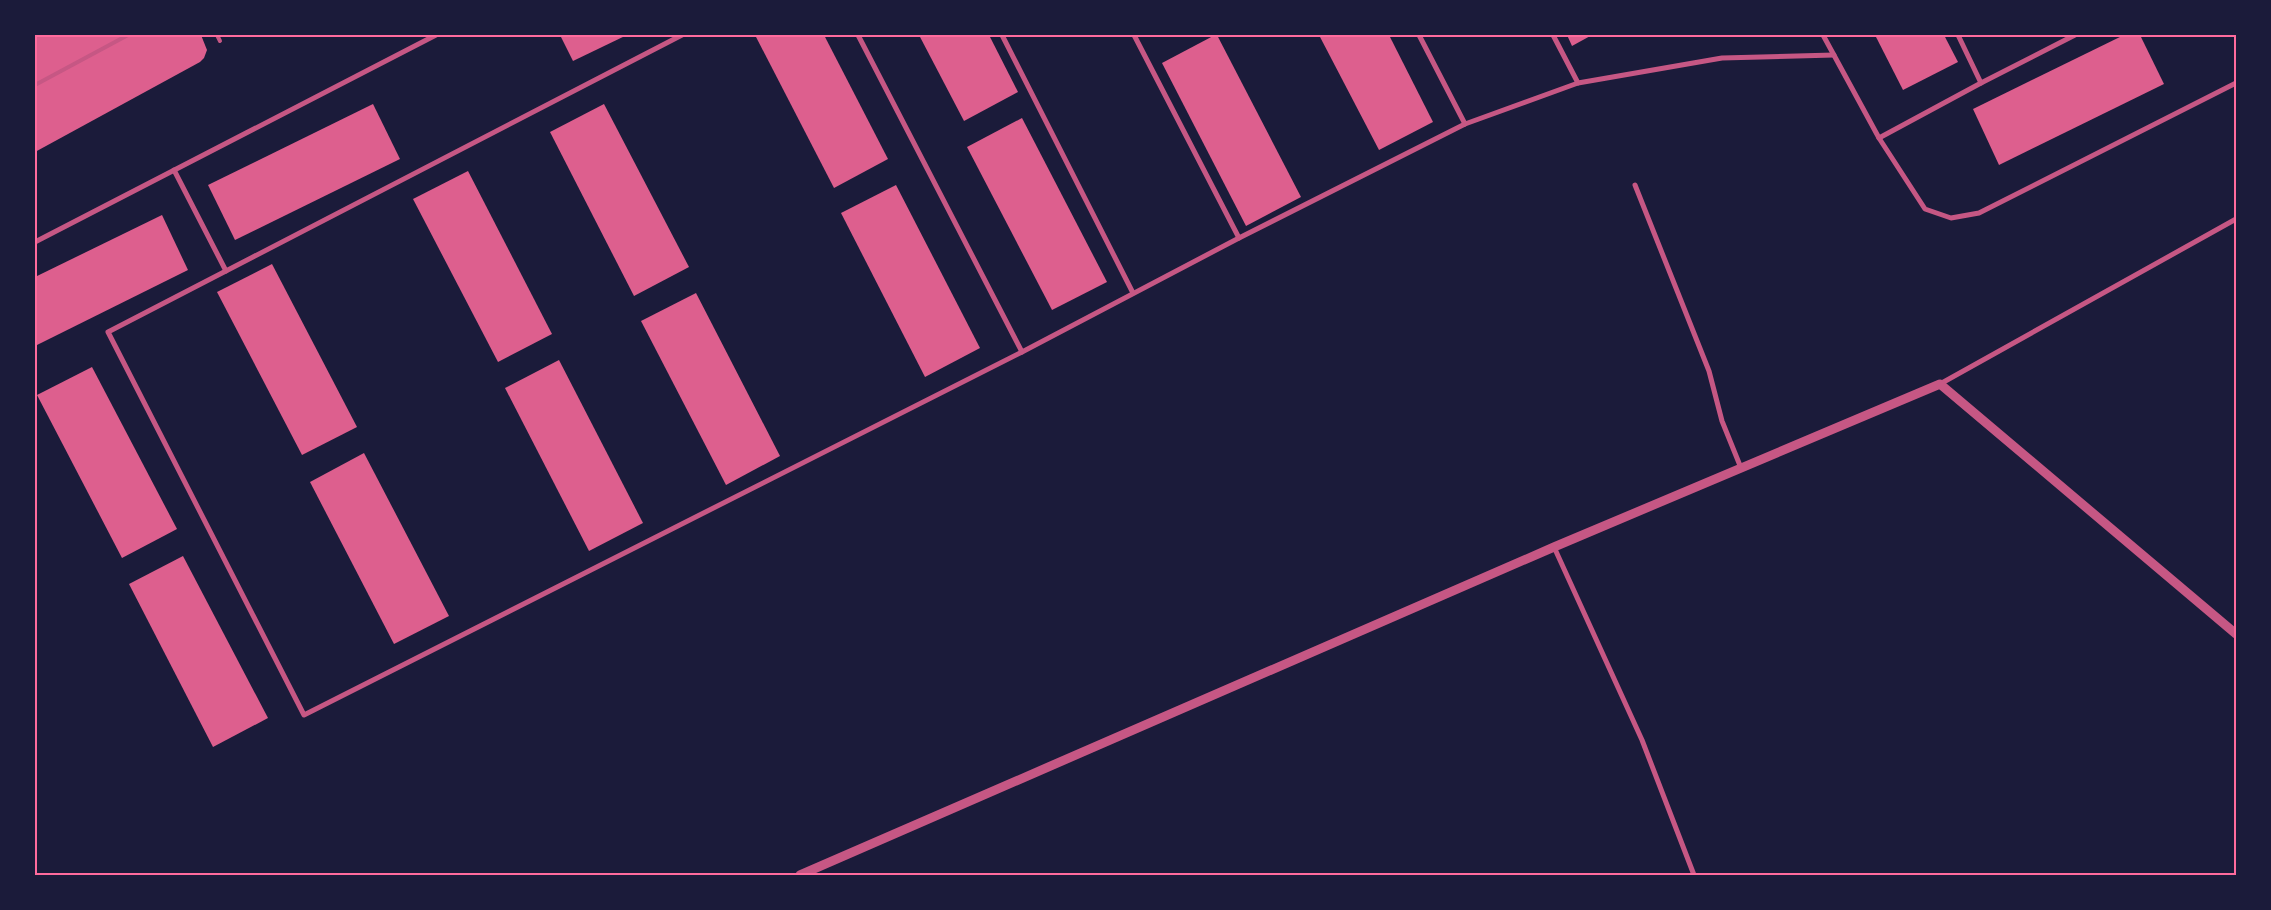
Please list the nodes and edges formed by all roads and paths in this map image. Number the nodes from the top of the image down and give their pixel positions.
1 (128, 35) edge
2 (217, 35) edge
3 (436, 35) edge
4 (682, 35) edge
5 (858, 35) edge
6 (1002, 35) edge
7 (1134, 35) edge
8 (1419, 35) edge
9 (1553, 35) edge
10 (1823, 35) edge
11 (1958, 35) edge
12 (2075, 35) edge
13 (220, 41) dead end
14 (1834, 55) junction
15 (1982, 82) junction
16 (1578, 83) junction
17 (2236, 83) edge
18 (35, 85) edge
19 (1465, 124) junction
20 (1879, 138) junction
21 (174, 170) junction
22 (1635, 185) dead end
23 (2236, 219) edge
24 (1239, 238) junction
25 (35, 242) edge
26 (226, 271) junction
27 (1133, 293) junction
28 (1022, 352) junction
29 (1940, 384) junction
30 (1741, 468) junction
31 (1554, 547) junction
32 (2236, 634) edge
33 (800, 875) edge
34 (1694, 875) edge

1 - 18 lane
2 - 13 lane
3 - 21 street
4 - 26 street
5 - 28 street
6 - 27 street
7 - 24 street
8 - 19 street
9 - 16 street
10 - 14 street
11 - 15 street
12 - 15 street
14 - 16 street
14 - 20 street
15 - 20 street
16 - 19 street
17 - 20 street
19 - 24 street
21 - 25 street
21 - 26 street
22 - 30 street
23 - 29 street
24 - 27 street
26 - 28 street
27 - 28 street
29 - 30 street
29 - 32 street
30 - 31 street
31 - 33 street
31 - 34 street

